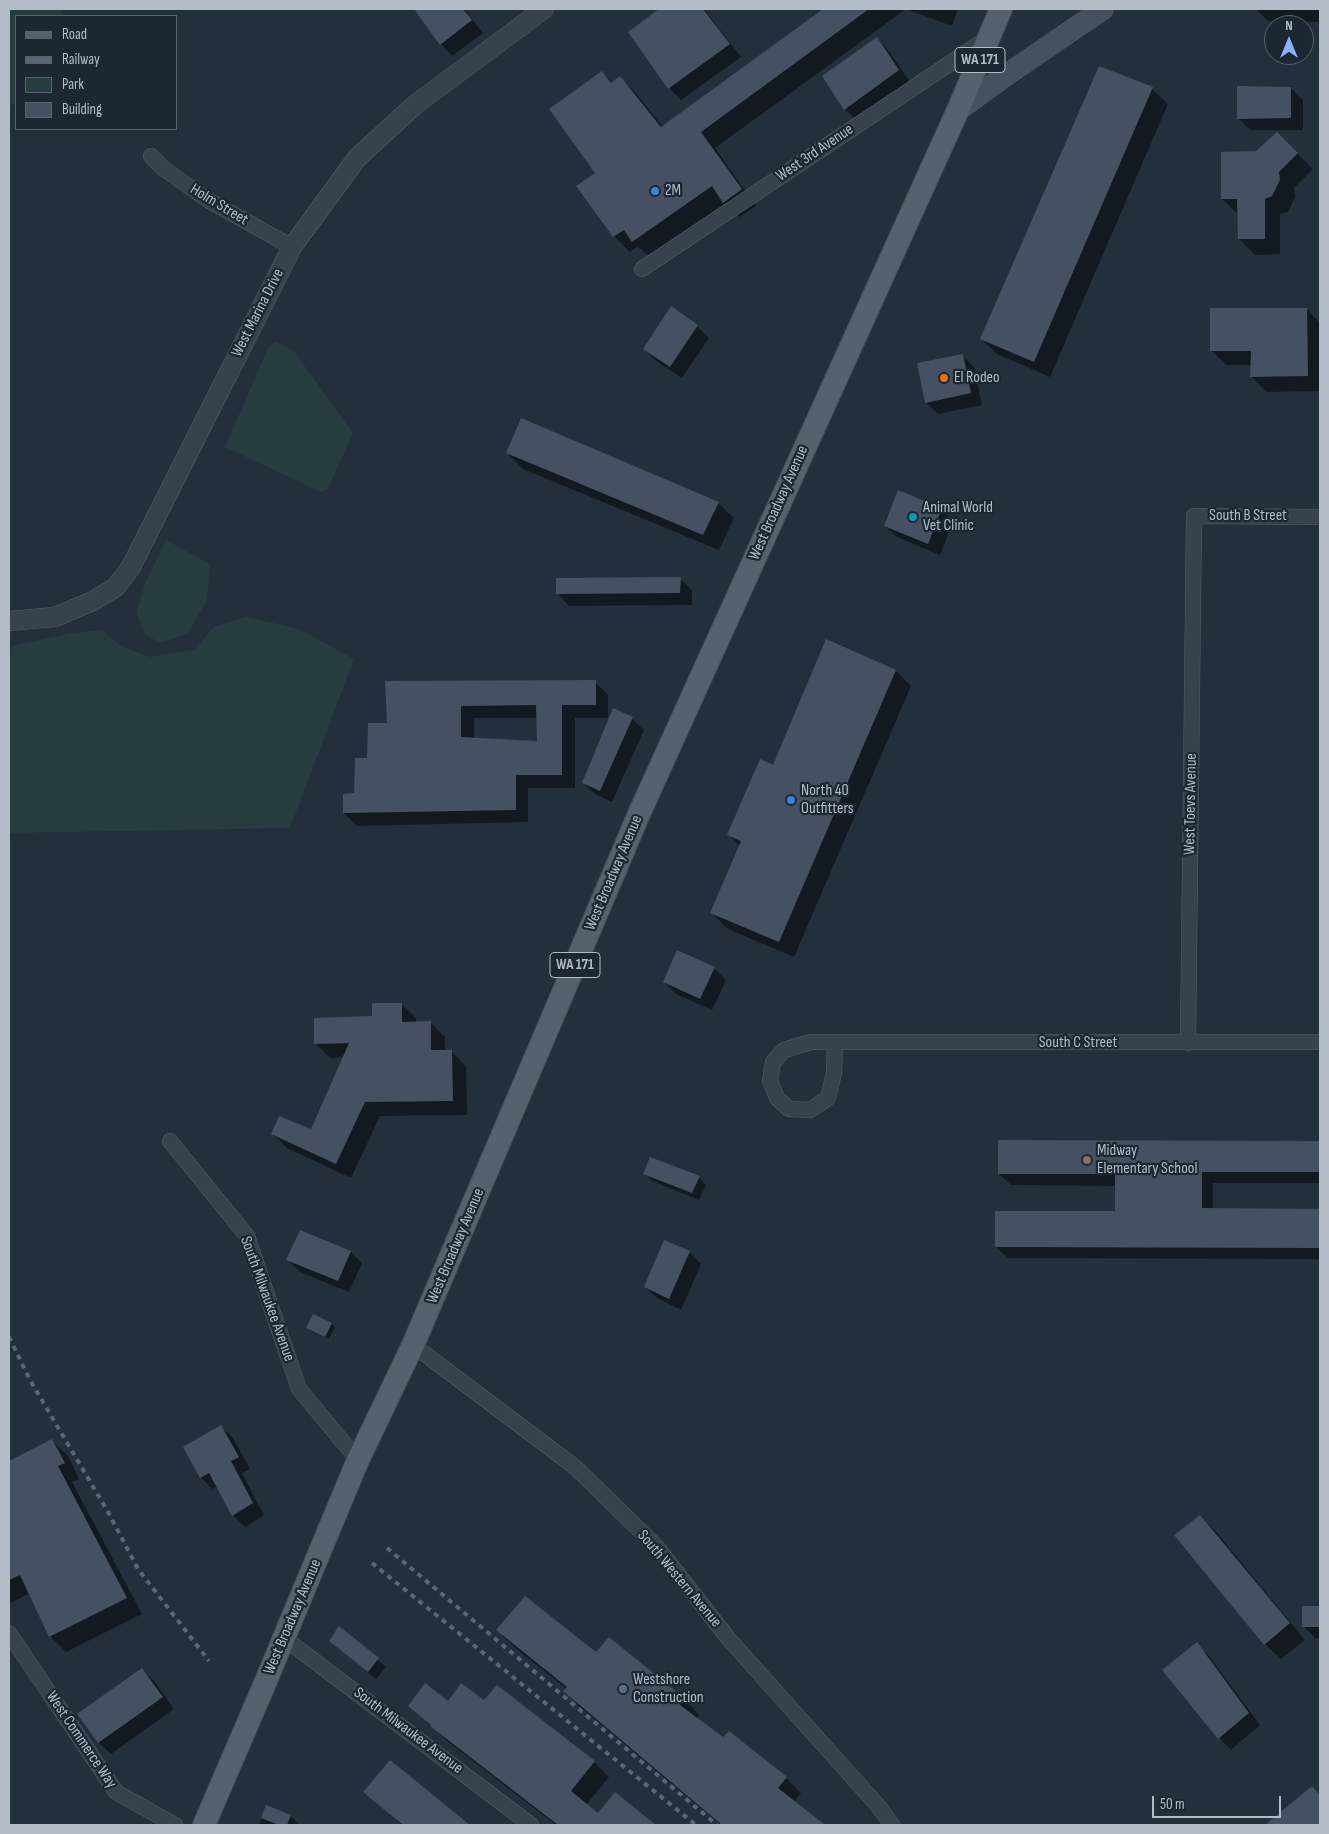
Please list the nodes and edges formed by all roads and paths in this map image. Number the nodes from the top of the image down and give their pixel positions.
1 (544, 9) edge
2 (1002, 9) edge
3 (1103, 9) edge
4 (989, 38) junction
5 (958, 110) junction
6 (151, 156) dead end
7 (292, 247) junction
8 (642, 269) dead end
9 (1320, 517) edge
10 (1194, 564) joint
11 (9, 621) edge
12 (1320, 1042) edge
13 (835, 1043) junction
14 (1188, 1043) junction
15 (170, 1141) dead end
16 (413, 1345) junction
17 (358, 1460) junction
18 (9, 1634) edge
19 (284, 1638) junction
20 (174, 1825) edge
21 (204, 1825) edge
22 (531, 1825) edge
23 (892, 1825) edge

1 - 7 street, West Marina Drive
2 - 4 main road, West Broadway Avenue / WA 171
3 - 5 main road
4 - 5 main road, West Broadway Avenue / WA 171
4 - 8 street, West 3rd Avenue
5 - 16 main road, West Broadway Avenue / WA 171
6 - 7 street, Holm Street
7 - 11 street, West Marina Drive
9 - 10 street, South B Street
10 - 14 street, West Toevs Avenue
12 - 14 street, South C Street
13 - 13 street, South C Street
13 - 14 street, South C Street
15 - 17 street, South Milwaukee Avenue
16 - 17 main road, West Broadway Avenue / WA 171
16 - 23 street, South Western Avenue
17 - 19 main road, West Broadway Avenue / WA 171
18 - 20 street, West Commerce Way
19 - 21 main road, West Broadway Avenue / WA 171
19 - 22 street, South Milwaukee Avenue

